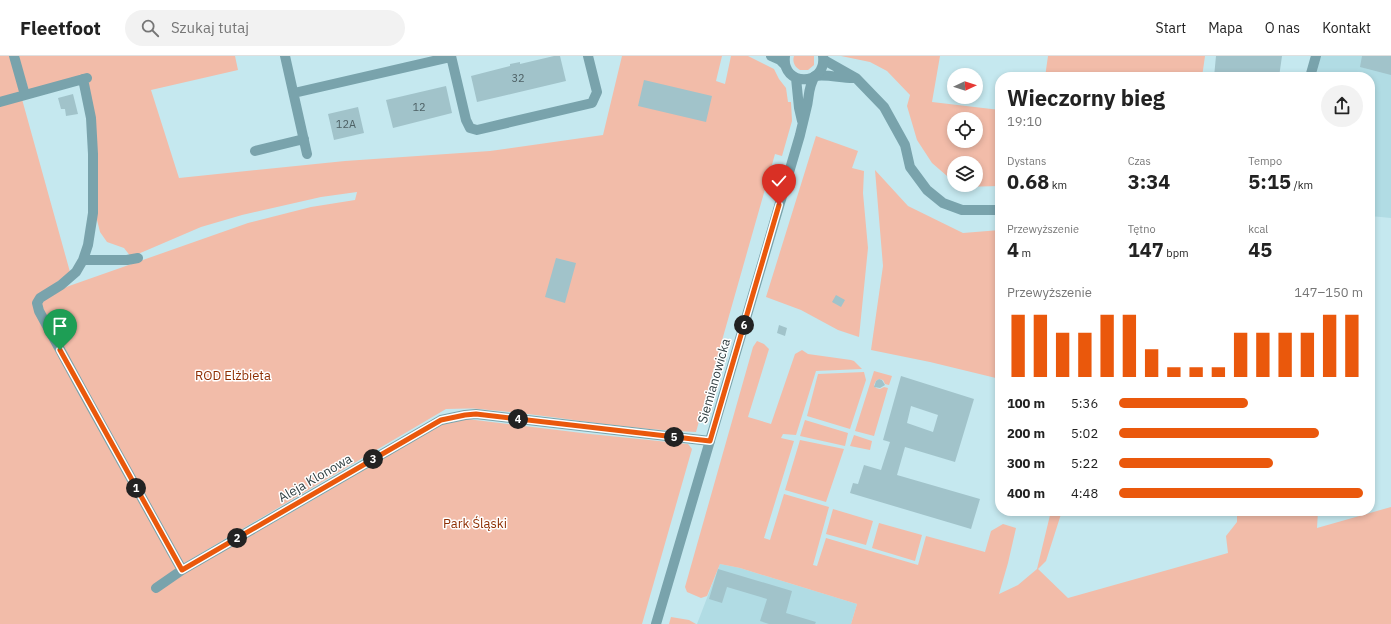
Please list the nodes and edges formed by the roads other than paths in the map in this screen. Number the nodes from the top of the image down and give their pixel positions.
1 (14, 56) edge
2 (285, 56) edge
3 (451, 56) edge
4 (588, 56) edge
5 (771, 56) edge
6 (1316, 56) edge
7 (824, 58) edge
8 (785, 61) edge
9 (1311, 72) edge
10 (815, 76) junction
11 (796, 78) junction
12 (856, 78) junction
13 (294, 93) junction
14 (26, 95) junction
15 (0, 102) edge
16 (802, 121) junction
17 (304, 139) junction
18 (255, 151) dead end
19 (307, 154) dead end
20 (995, 210) edge
21 (138, 258) dead end
22 (83, 260) junction
23 (710, 441) junction
24 (182, 570) junction
25 (156, 588) dead end
26 (656, 624) edge

1 - 14 street
2 - 13 street
3 - 4 street
3 - 13 street
5 - 8 street
6 - 9 street
7 - 10 street, Siemianowicka
7 - 12 street
8 - 11 street
10 - 11 street
10 - 12 street
10 - 16 street, Siemianowicka
11 - 16 street, Siemianowicka
12 - 20 street
13 - 17 street
14 - 15 street
14 - 22 street
16 - 23 street, Siemianowicka
17 - 18 street
17 - 19 street
21 - 22 street
22 - 24 street
23 - 24 street, Aleja Klonowa
23 - 26 street, Siemianowicka
24 - 25 street, Aleja Klonowa

